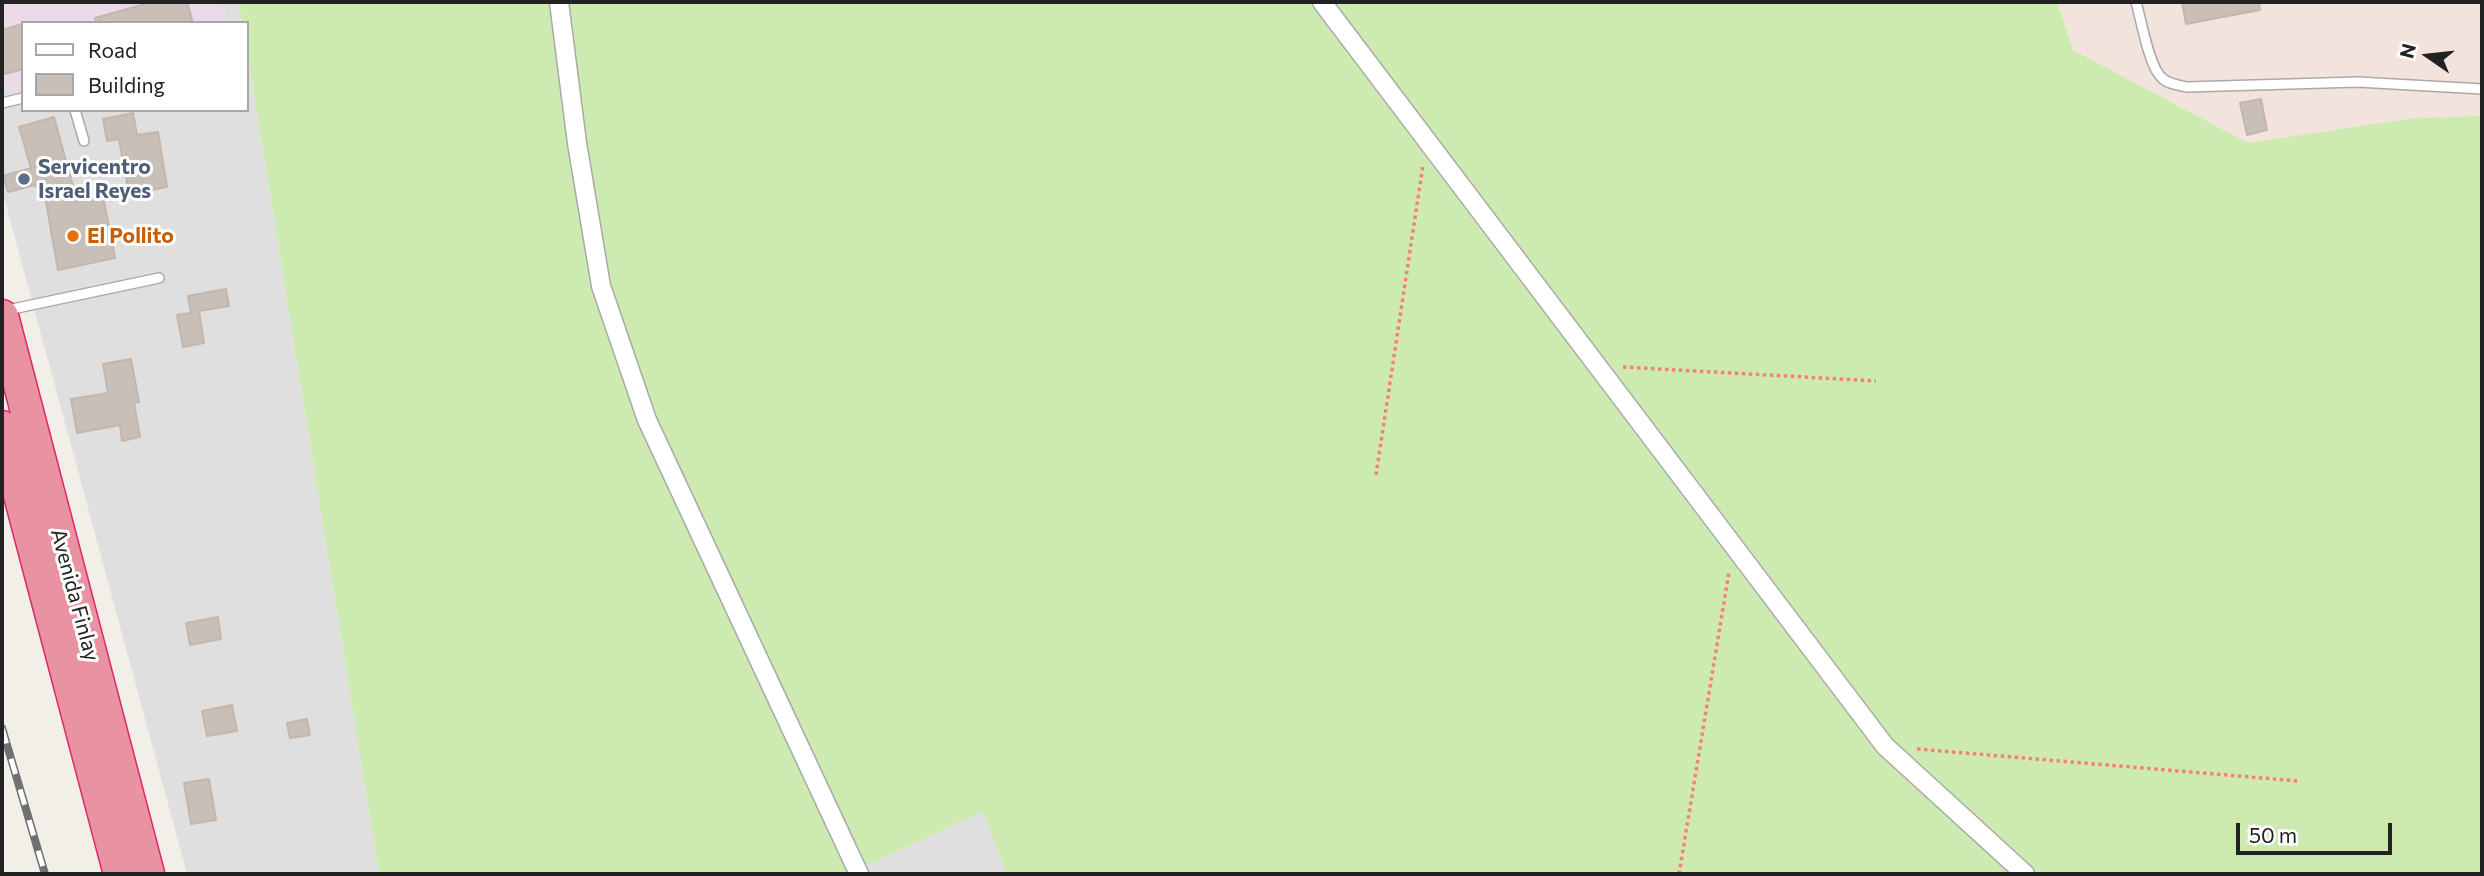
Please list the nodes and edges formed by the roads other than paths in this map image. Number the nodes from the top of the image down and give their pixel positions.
1 (559, 2) edge
2 (1322, 2) edge
3 (2136, 2) edge
4 (2482, 89) edge
5 (21, 98) edge
6 (2, 103) edge
7 (76, 112) edge
8 (84, 141) dead end
9 (159, 278) dead end
10 (2, 314) edge
11 (2, 427) edge
12 (120, 874) edge
13 (148, 874) edge
14 (859, 874) edge
15 (2025, 874) edge

1 - 14 street
2 - 15 street
3 - 4 lane
5 - 6 lane
7 - 8 lane
9 - 10 lane
10 - 13 highway, Avenida Finlay
11 - 12 highway, Avenida Finlay

